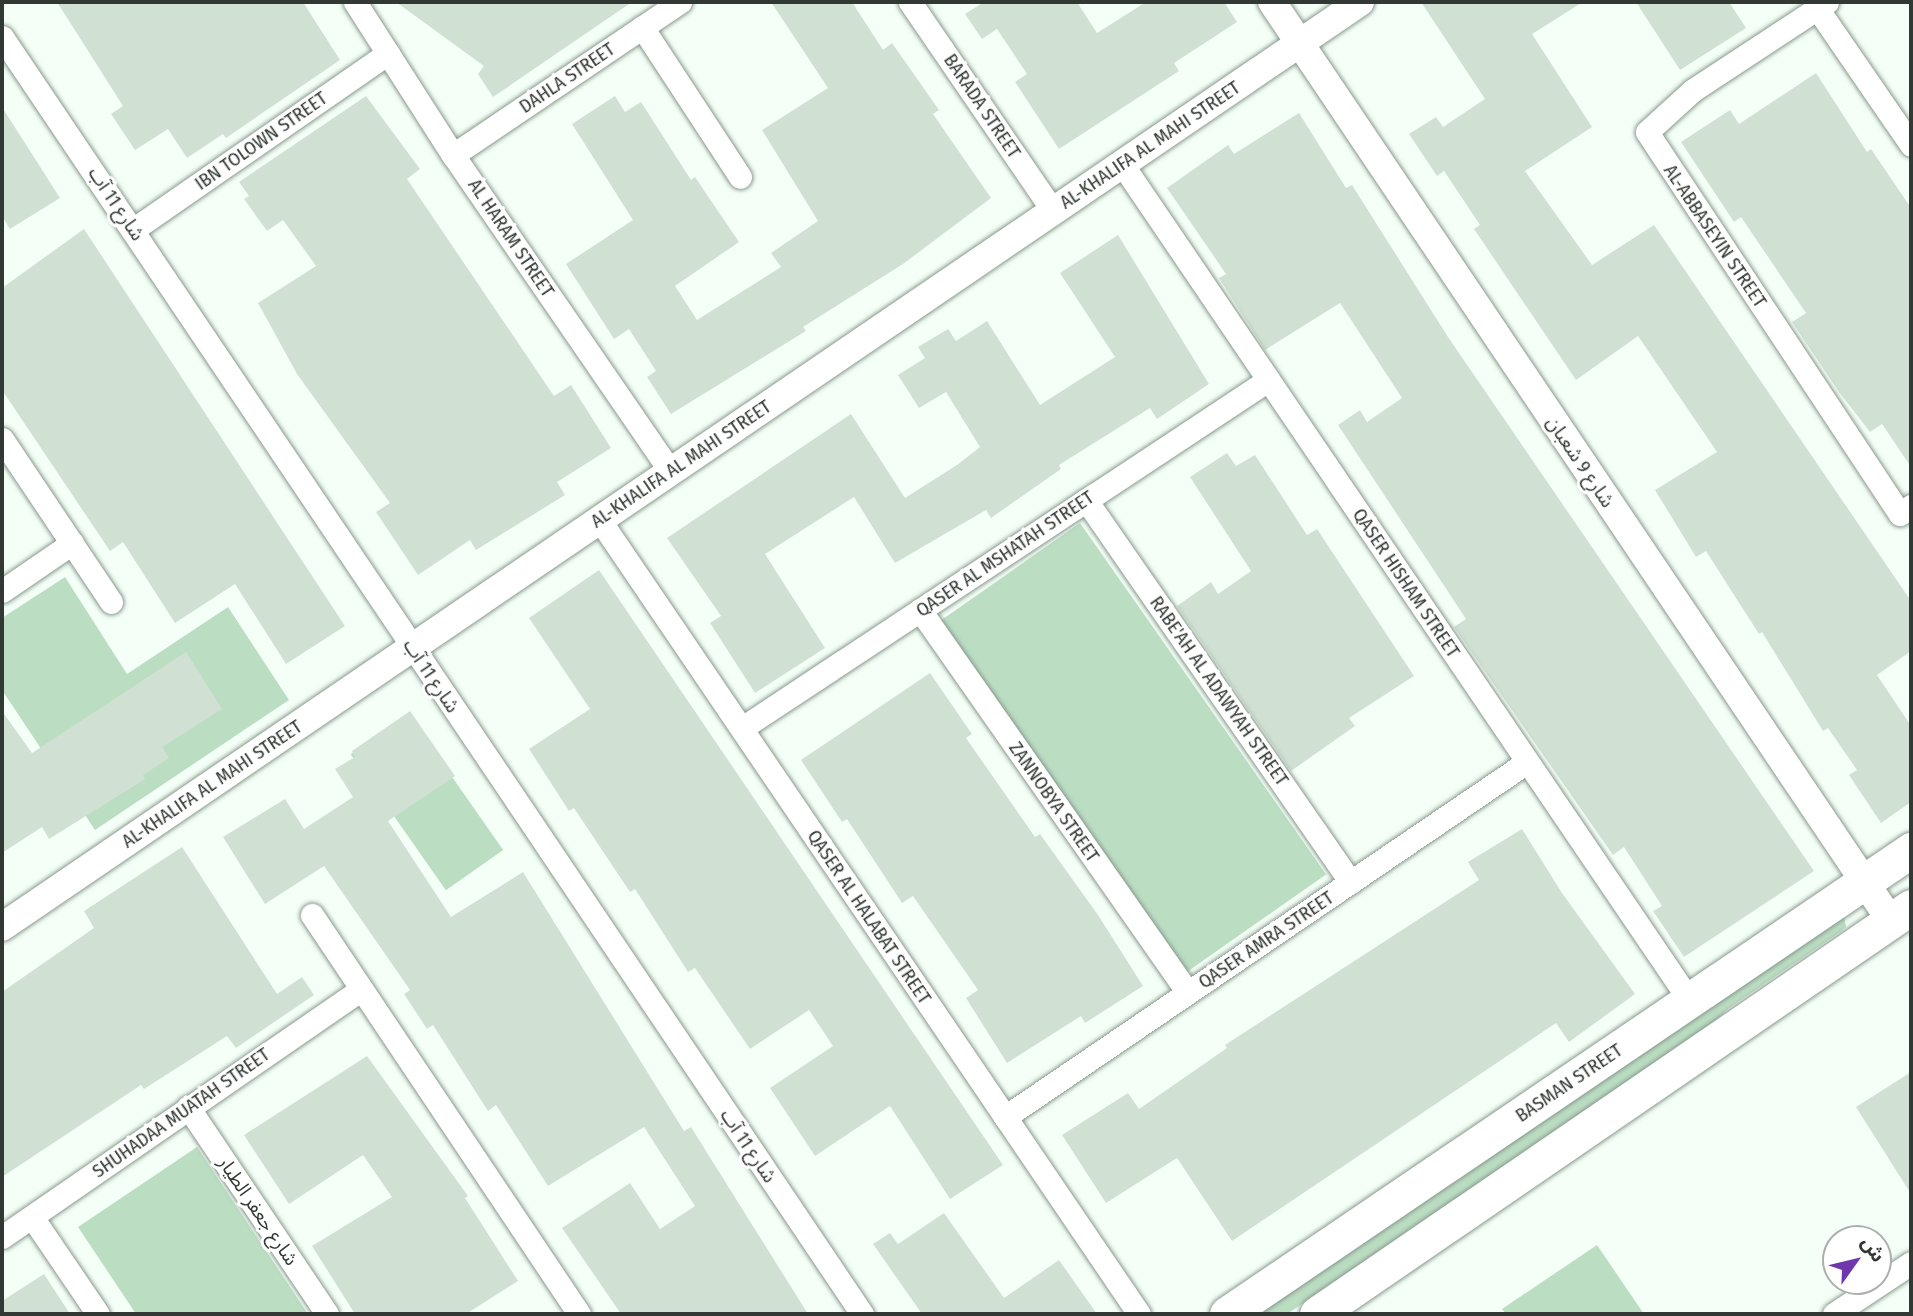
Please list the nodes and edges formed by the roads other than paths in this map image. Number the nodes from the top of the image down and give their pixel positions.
1 (355, 2) edge
2 (680, 2) edge
3 (910, 2) edge
4 (1272, 2) edge
5 (1360, 2) edge
6 (1822, 5) edge
7 (642, 27) junction
8 (2, 37) edge
9 (1300, 43) junction
10 (388, 53) junction
11 (1911, 145) edge
12 (453, 155) junction
13 (1122, 164) junction
14 (740, 177) dead end
15 (1053, 211) junction
16 (134, 229) junction
17 (1269, 380) junction
18 (2, 439) edge
19 (671, 472) junction
20 (1086, 500) junction
21 (1911, 506) edge
22 (599, 519) junction
23 (72, 543) junction
24 (2, 591) edge
25 (111, 602) dead end
26 (920, 611) junction
27 (412, 648) junction
28 (742, 728) junction
29 (1527, 762) junction
30 (1911, 850) edge
31 (1351, 881) junction
32 (1865, 883) junction
33 (1901, 914) edge
34 (312, 915) dead end
35 (2, 928) edge
36 (361, 989) junction
37 (1188, 993) junction
38 (1689, 1001) junction
39 (188, 1107) junction
40 (1005, 1117) junction
41 (32, 1217) junction
42 (2, 1237) edge
43 (1911, 1263) edge
44 (98, 1314) edge
45 (327, 1314) edge
46 (579, 1314) edge
47 (862, 1314) edge
48 (1139, 1314) edge
49 (1227, 1314) edge
50 (1317, 1314) edge
51 (1834, 1314) edge

1 - 10 street, AL HARAM STREET
2 - 7 street, DAHLA STREET
3 - 15 street, BARADA STREET
4 - 9 street, شارع 9 شعبان
5 - 9 street, AL-KHALIFA AL MAHI STREET
6 - 11 street
6 - 21 street, AL-ABBASEYIN STREET
7 - 12 street, DAHLA STREET
7 - 14 street
8 - 16 street, شارع 11 آب
9 - 13 street, AL-KHALIFA AL MAHI STREET
9 - 32 street, شارع 9 شعبان
10 - 12 street, AL HARAM STREET
10 - 16 street, IBN TOLOWN STREET
12 - 19 street, AL HARAM STREET
13 - 15 street, AL-KHALIFA AL MAHI STREET
13 - 17 street, QASER HISHAM STREET
15 - 19 street, AL-KHALIFA AL MAHI STREET
16 - 27 street, شارع 11 آب
17 - 20 street, QASER AL MSHATAH STREET
17 - 29 street, QASER HISHAM STREET
18 - 23 street
19 - 22 street, AL-KHALIFA AL MAHI STREET
20 - 26 street, QASER AL MSHATAH STREET
20 - 31 street, RABE'AH AL ADAWYAH STREET
22 - 27 street, AL-KHALIFA AL MAHI STREET
22 - 28 street, QASER AL HALABAT STREET
23 - 24 street
23 - 25 street
26 - 28 street, QASER AL MSHATAH STREET
26 - 37 street, ZANNOBYA STREET
27 - 35 street, AL-KHALIFA AL MAHI STREET
27 - 47 street, شارع 11 آب
28 - 40 street, QASER AL HALABAT STREET
29 - 31 street, QASER AMRA STREET
29 - 38 street, QASER HISHAM STREET
30 - 32 main road, BASMAN STREET
31 - 37 street, QASER AMRA STREET
32 - 33 street, شارع 9 شعبان
32 - 38 main road, BASMAN STREET
33 - 50 main road
34 - 36 street
36 - 39 street, SHUHADAA MUATAH STREET
36 - 46 street
37 - 40 street, QASER AMRA STREET
38 - 49 main road, BASMAN STREET
39 - 41 street, SHUHADAA MUATAH STREET
39 - 45 street, شارع جعفر الطيار
40 - 48 street, QASER AL HALABAT STREET
41 - 42 street, SHUHADAA MUATAH STREET
41 - 44 street
43 - 51 street

